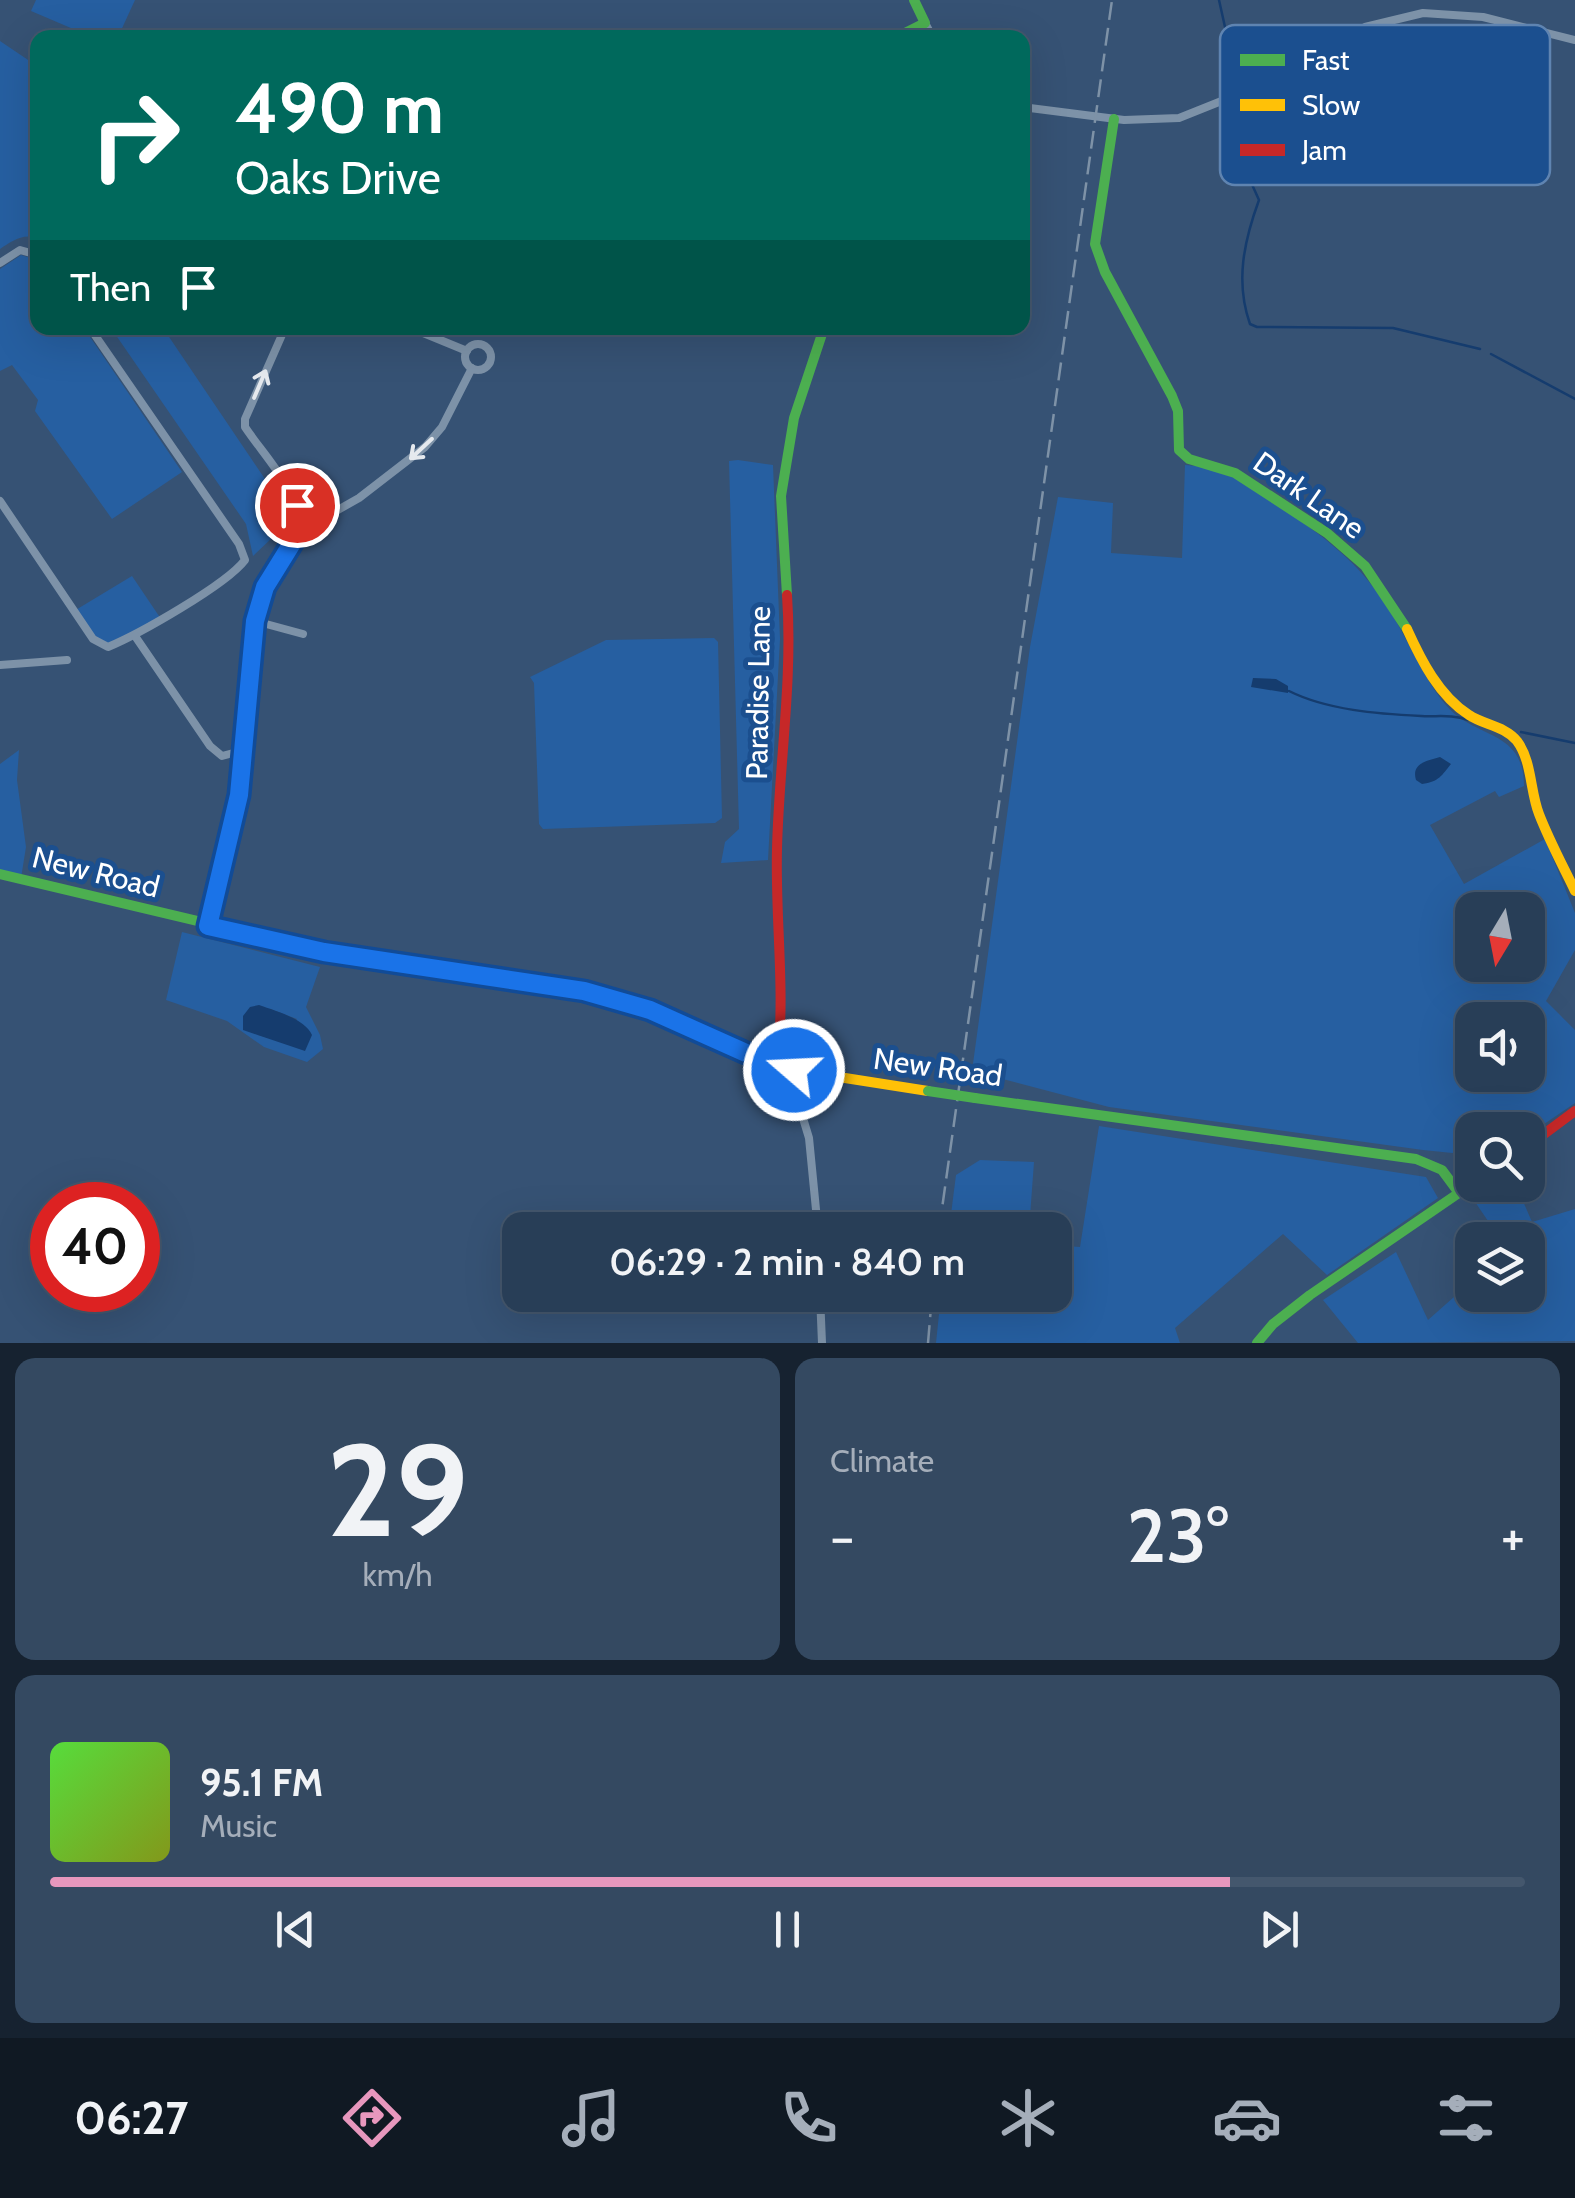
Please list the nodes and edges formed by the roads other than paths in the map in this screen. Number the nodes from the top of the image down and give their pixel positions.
1 (914, 0) edge
2 (925, 23) junction
3 (1375, 25) edge
4 (1511, 25) edge
5 (911, 30) edge
6 (929, 30) edge
7 (1550, 34) edge
8 (1575, 40) edge
9 (1220, 101) edge
10 (1030, 108) edge
11 (1114, 119) junction
12 (30, 253) edge
13 (0, 263) edge
14 (95, 335) edge
15 (282, 335) edge
16 (428, 335) edge
17 (822, 335) edge
18 (467, 351) junction
19 (472, 368) junction
20 (0, 500) edge
21 (297, 505) junction
22 (332, 511) junction
23 (299, 532) junction
24 (255, 621) junction
25 (303, 634) dead end
26 (135, 636) junction
27 (67, 660) dead end
28 (0, 664) edge
29 (245, 742) junction
30 (0, 874) edge
31 (1575, 891) edge
32 (208, 926) junction
33 (777, 1064) junction
34 (794, 1070) junction
35 (1575, 1111) edge
36 (1545, 1133) edge
37 (1455, 1188) edge
38 (1455, 1196) edge
39 (816, 1212) edge
40 (821, 1312) edge
41 (822, 1343) edge
42 (1257, 1343) edge

1 - 2 street
2 - 5 street
2 - 6 street
3 - 4 street
7 - 8 street
9 - 11 street
10 - 11 street
11 - 31 street, Dark Lane
12 - 13 street
14 - 26 street
21 -> 15 street
16 - 18 street
17 - 33 street, Paradise Lane
18 - 19 street
18 - 19 street
19 -> 22 street
20 - 26 street
21 - 22 street
21 - 23 street
22 - 23 street
23 - 24 street
24 - 25 street
24 - 29 street
26 - 29 street
27 - 28 street
29 - 32 street
30 - 32 street, New Road
32 - 33 street, New Road
33 - 34 street, New Road
34 - 37 street, New Road, bridge
34 - 39 street
35 - 36 street
38 - 42 street
40 - 41 street

